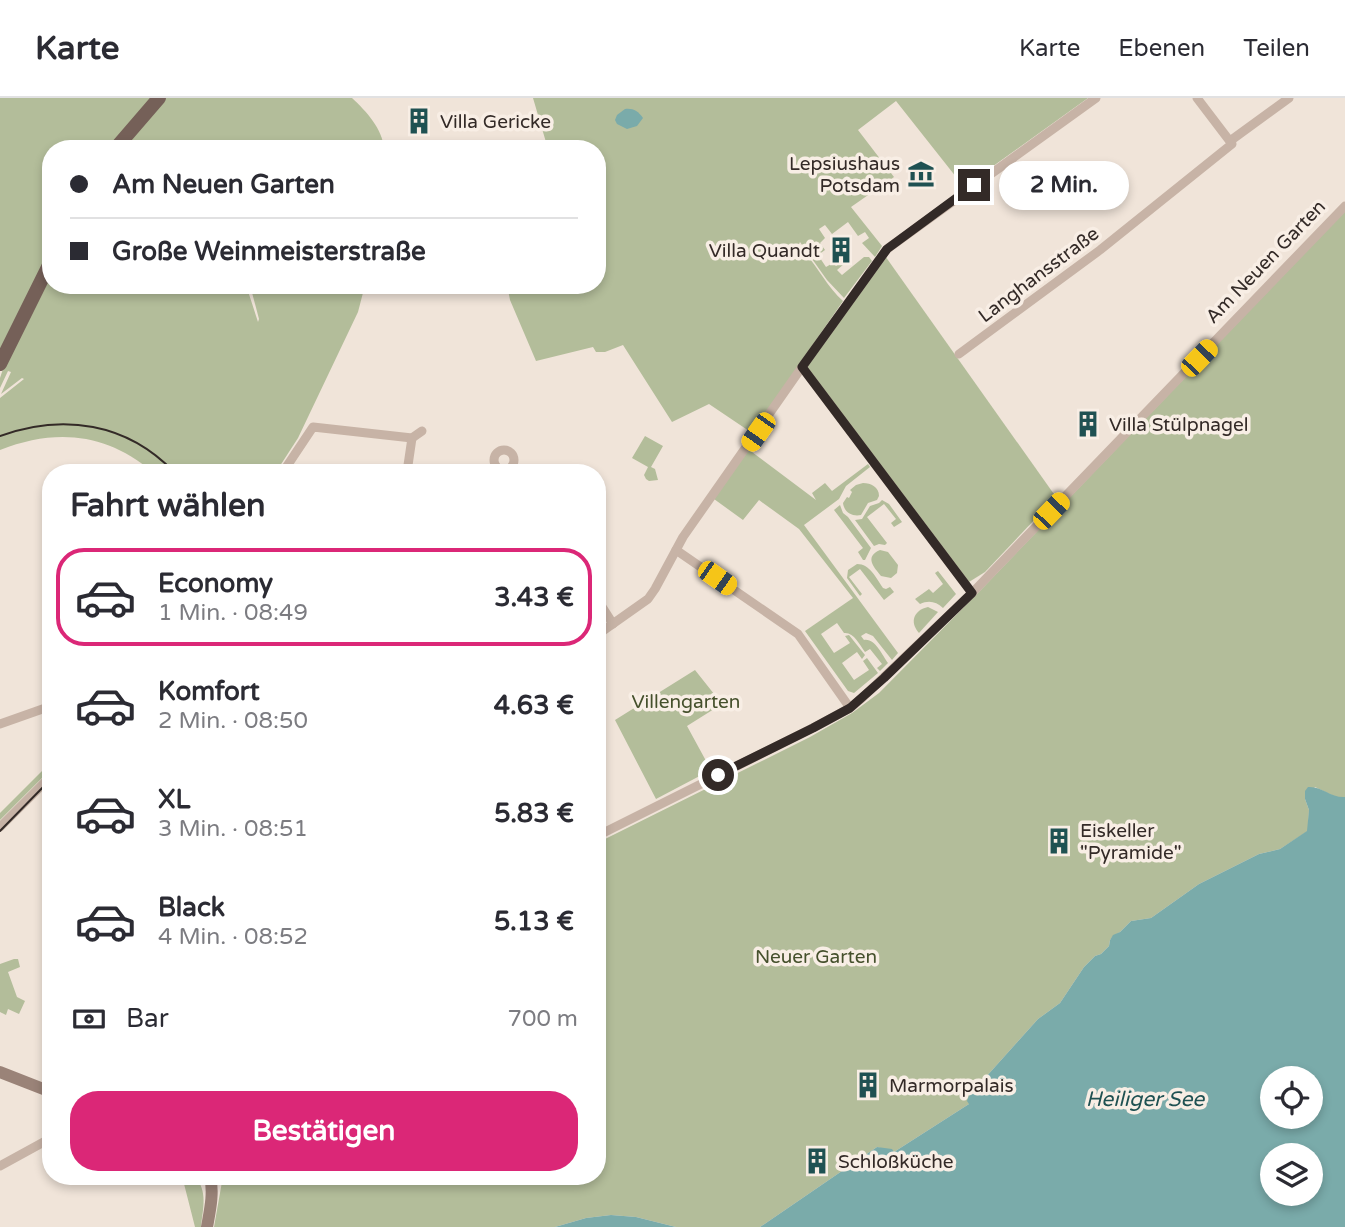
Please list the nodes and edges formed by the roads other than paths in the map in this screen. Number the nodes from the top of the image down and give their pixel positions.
1 (159, 98) edge
2 (1096, 98) edge
3 (1197, 98) edge
4 (1289, 98) edge
5 (123, 140) edge
6 (1230, 141) junction
7 (1345, 206) edge
8 (42, 279) edge
9 (959, 354) dead end
10 (0, 364) edge
11 (802, 367) junction
12 (422, 431) dead end
13 (412, 438) junction
14 (288, 464) edge
15 (408, 464) edge
16 (676, 550) junction
17 (972, 593) junction
18 (606, 613) edge
19 (613, 624) junction
20 (606, 629) edge
21 (850, 708) junction
22 (42, 709) edge
23 (0, 724) edge
24 (42, 785) edge
25 (0, 827) edge
26 (606, 832) edge
27 (0, 1072) edge
28 (42, 1088) edge
29 (42, 1143) edge
30 (0, 1166) edge
31 (212, 1185) edge
32 (207, 1227) edge

1 - 5 main road
2 - 11 street
3 - 6 street
4 - 6 street, Langhansstraße
6 - 9 street, Langhansstraße
7 - 17 street, Am Neuen Garten
8 - 10 main road
11 - 16 street
11 - 17 street
12 - 13 street
13 - 14 street
13 - 15 street
16 - 19 street
16 - 21 street
17 - 21 street, Am Neuen Garten
18 - 19 street
19 - 20 street
21 - 26 street, Am Neuen Garten
22 - 23 street
24 - 25 street
27 - 28 street
29 - 30 street
31 - 32 street

